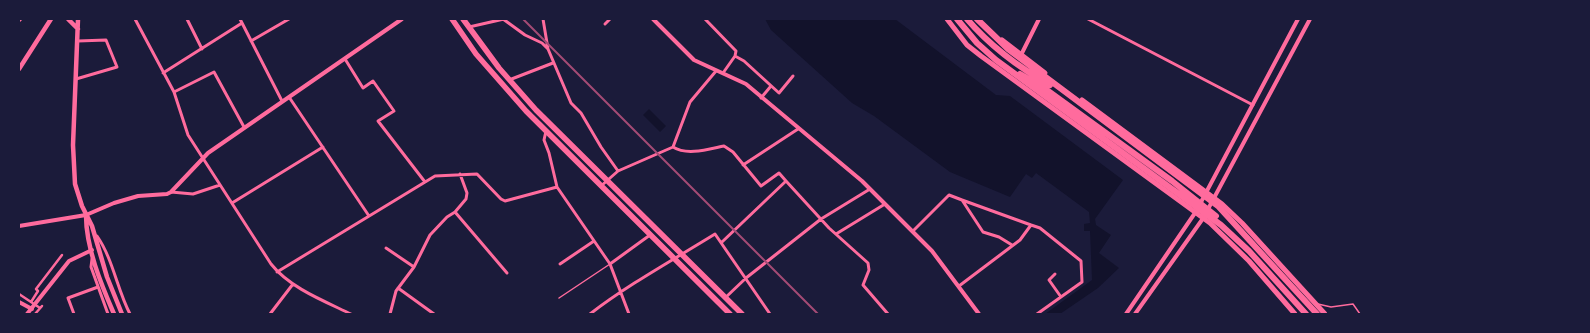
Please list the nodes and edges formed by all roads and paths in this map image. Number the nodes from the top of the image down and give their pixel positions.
1 (51, 19) edge
2 (68, 19) edge
3 (78, 19) edge
4 (135, 19) edge
5 (187, 19) edge
6 (240, 19) edge
7 (289, 19) edge
8 (402, 19) edge
9 (452, 19) edge
10 (464, 19) edge
11 (503, 19) edge
12 (543, 19) edge
13 (610, 19) edge
14 (653, 19) edge
15 (705, 19) edge
16 (946, 19) edge
17 (957, 19) edge
18 (967, 19) edge
19 (977, 19) edge
20 (982, 19) edge
21 (1039, 19) edge
22 (1088, 19) edge
23 (1298, 19) edge
24 (1310, 19) edge
25 (242, 23) junction
26 (605, 24) dead end
27 (469, 27) junction
28 (78, 29) junction
29 (78, 41) junction
30 (251, 41) junction
31 (202, 49) junction
32 (548, 49) junction
33 (1021, 55) junction
34 (735, 56) junction
35 (345, 59) junction
36 (553, 62) junction
37 (19, 69) edge
38 (716, 70) junction
39 (999, 70) junction
40 (163, 73) junction
41 (723, 73) junction
42 (793, 76) dead end
43 (76, 79) junction
44 (508, 80) junction
45 (771, 86) junction
46 (174, 92) junction
47 (1068, 94) junction
48 (289, 97) junction
49 (761, 98) junction
50 (282, 101) junction
51 (1253, 105) junction
52 (244, 127) junction
53 (798, 129) junction
54 (546, 130) junction
55 (323, 147) junction
56 (673, 147) junction
57 (202, 157) junction
58 (743, 165) junction
59 (618, 171) junction
60 (460, 174) junction
61 (607, 180) junction
62 (786, 181) junction
63 (425, 182) junction
64 (220, 185) junction
65 (601, 186) junction
66 (557, 187) junction
67 (870, 189) junction
68 (171, 192) junction
69 (1207, 192) junction
70 (1215, 198) junction
71 (962, 200) junction
72 (232, 203) junction
73 (885, 204) junction
74 (455, 212) junction
75 (1196, 212) junction
76 (86, 215) junction
77 (369, 216) junction
78 (1204, 218) junction
79 (821, 219) junction
80 (1031, 224) junction
81 (19, 226) edge
82 (913, 231) junction
83 (94, 233) junction
84 (836, 234) junction
85 (650, 235) junction
86 (1235, 237) junction
87 (594, 241) junction
88 (722, 242) junction
89 (1012, 245) junction
90 (386, 248) dead end
91 (92, 251) junction
92 (62, 255) dead end
93 (682, 255) junction
94 (675, 260) junction
95 (560, 264) dead end
96 (610, 264) junction
97 (414, 267) junction
98 (277, 272) junction
99 (507, 273) dead end
100 (1056, 274) dead end
101 (746, 278) junction
102 (293, 284) junction
103 (959, 286) junction
104 (98, 287) junction
105 (398, 288) junction
106 (621, 290) junction
107 (20, 296) edge
108 (1061, 297) junction
109 (559, 298) dead end
110 (725, 298) junction
111 (19, 302) edge
112 (31, 302) junction
113 (1316, 303) junction
114 (32, 309) junction
115 (27, 314) edge
116 (35, 314) edge
117 (74, 314) edge
118 (108, 314) edge
119 (114, 314) edge
120 (122, 314) edge
121 (130, 314) edge
122 (270, 314) edge
123 (351, 314) edge
124 (390, 314) edge
125 (434, 314) edge
126 (590, 314) edge
127 (629, 314) edge
128 (730, 314) edge
129 (742, 314) edge
130 (770, 314) edge
131 (888, 314) edge
132 (979, 314) edge
133 (1037, 314) edge
134 (1126, 314) edge
135 (1135, 314) edge
136 (1295, 314) edge
137 (1306, 314) edge
138 (1316, 314) edge
139 (1325, 314) edge
140 (1360, 314) edge

1 - 37 main road
2 - 28 main road
3 - 28 main road
4 - 40 street
5 - 31 street
6 - 25 street
7 - 30 street
8 - 35 street
9 - 54 highway
10 - 27 highway
11 - 27 street
11 - 32 street
12 - 32 street
13 - 26 street
14 - 38 street
15 - 34 street
16 - 39 main road
17 - 86 highway
18 - 47 highway
19 - 47 highway
20 - 33 main road
21 - 33 street
22 - 51 street
23 - 51 street
24 - 70 street
25 - 30 street
25 - 31 street
27 - 44 highway
28 - 29 main road
29 - 43 main road
29 - 43 street
30 - 50 street
31 - 40 street
32 - 36 street
33 - 69 main road
34 - 41 street
34 - 45 street
35 - 48 street
35 - 63 street
36 - 44 street
36 - 59 street
38 - 41 street
38 - 56 street
39 - 75 main road
39 - 86 highway
40 - 46 street
41 - 49 street
42 - 45 street
43 - 76 main road
44 - 61 highway
45 - 49 street
46 - 52 street
46 - 57 street
47 - 138 highway
48 - 50 street
48 - 55 street
49 - 53 street
50 - 52 street
51 - 69 street
52 - 57 street
53 - 58 street
53 - 67 street
54 - 65 highway
54 - 66 street
55 - 72 street
55 - 77 street
56 - 58 street
56 - 59 street
57 - 64 street
57 - 68 street
58 - 62 street
59 - 61 street
60 - 63 street
60 - 66 street
60 - 74 street
61 - 65 street
61 - 93 highway
62 - 79 street
62 - 88 street
63 - 77 street
64 - 68 street
64 - 72 street
65 - 85 highway
66 - 87 street
67 - 73 street
67 - 79 street
68 - 76 street
69 - 70 main road
69 - 75 street
70 - 78 street
70 - 113 main road
71 - 80 street
71 - 82 street
71 - 89 street
72 - 98 street
73 - 82 street
73 - 84 street
74 - 97 street
74 - 99 street
75 - 78 main road
75 - 134 street
76 - 81 street
76 - 83 main road
76 - 91 main road
77 - 98 street
78 - 135 street
78 - 136 main road
79 - 84 street
79 - 101 street
80 - 89 street
80 - 108 street
82 - 103 street
83 - 120 main road
83 - 121 street
84 - 131 street
85 - 94 highway
85 - 96 street
86 - 137 highway
87 - 95 street
87 - 96 street
88 - 93 street
88 - 101 street
89 - 103 street
90 - 97 street
91 - 104 street
91 - 114 street
91 - 119 main road
92 - 112 street
93 - 94 street
93 - 110 highway
94 - 106 street
94 - 128 highway
96 - 106 street
96 - 109 lane
97 - 105 street
98 - 102 street
100 - 108 street
101 - 110 street
101 - 130 street
102 - 122 street
102 - 123 street
103 - 132 street
104 - 117 street
104 - 118 street
105 - 124 street
105 - 125 street
106 - 126 street
106 - 127 street
107 - 112 street
108 - 133 street
110 - 129 highway
111 - 114 street
112 - 116 street
113 - 139 main road
113 - 140 lane
114 - 115 street

